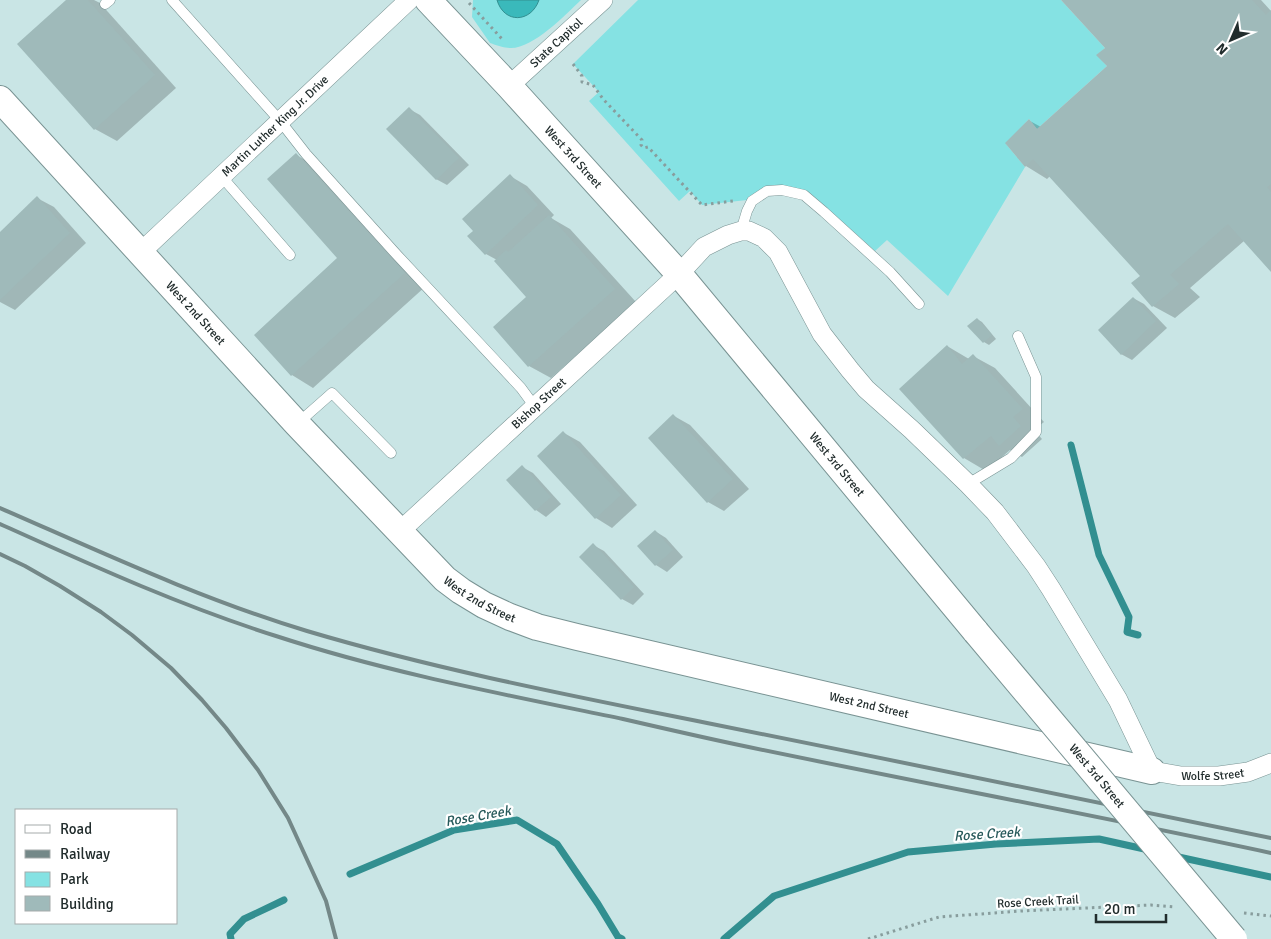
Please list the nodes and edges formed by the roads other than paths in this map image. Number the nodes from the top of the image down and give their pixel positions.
1 (172, 0) edge
2 (410, 0) edge
3 (428, 0) edge
4 (602, 0) edge
5 (509, 86) junction
6 (0, 99) edge
7 (281, 122) junction
8 (222, 177) junction
9 (741, 231) junction
10 (141, 252) junction
11 (290, 255) dead end
12 (678, 274) junction
13 (919, 304) dead end
14 (1018, 336) dead end
15 (535, 407) junction
16 (297, 424) junction
17 (391, 453) dead end
18 (968, 484) junction
19 (399, 532) junction
20 (1270, 764) edge
21 (1152, 771) junction
22 (1234, 939) edge

1 - 7 lane
2 - 7 street, Martin Luther King Jr. Drive
3 - 5 street, West 3rd Street
4 - 5 street, State Capitol
5 - 12 street, West 3rd Street
6 - 10 street, West 2nd Street
7 - 8 street, Martin Luther King Jr. Drive
7 - 15 lane
8 - 10 street, Martin Luther King Jr. Drive
8 - 11 lane
9 - 12 street, Bishop Street
9 - 13 lane
9 - 18 street
10 - 16 street, West 2nd Street
12 - 15 street, Bishop Street
12 - 22 street, West 3rd Street, bridge
14 - 18 lane
15 - 19 street, Bishop Street
16 - 17 lane
16 - 19 street, West 2nd Street
18 - 21 street
19 - 21 street, West 2nd Street
20 - 21 street, Wolfe Street

